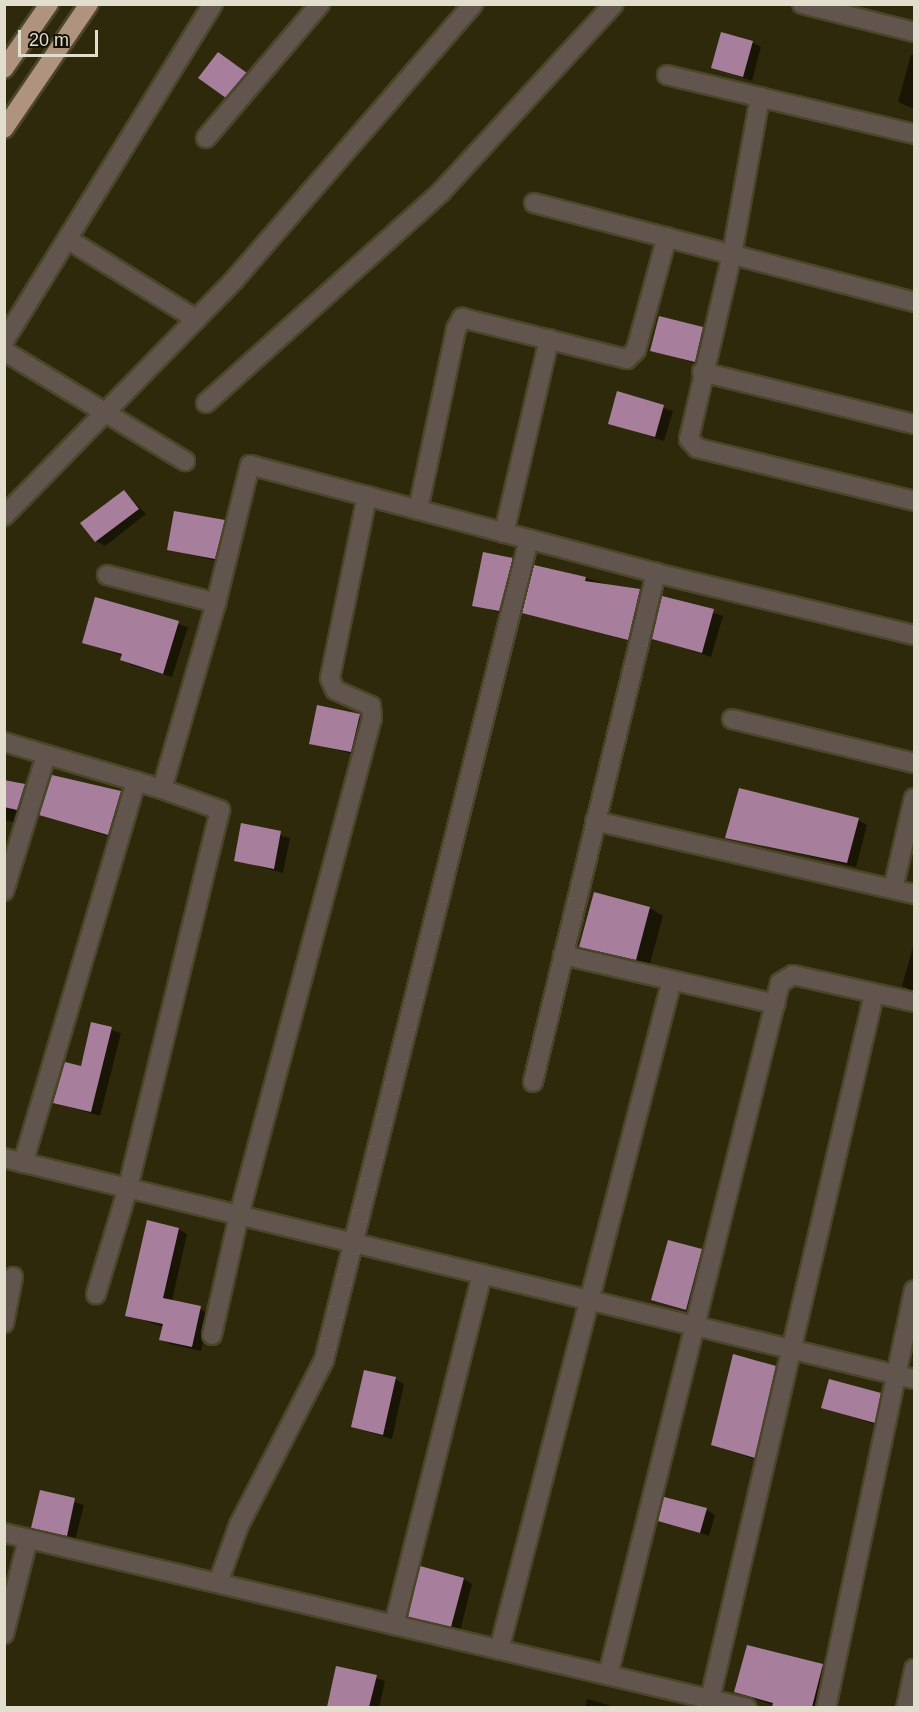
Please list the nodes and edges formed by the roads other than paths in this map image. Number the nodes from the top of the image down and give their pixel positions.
1 (49, 4) edge
2 (89, 4) edge
3 (213, 4) edge
4 (320, 4) edge
5 (474, 4) edge
6 (614, 4) edge
7 (802, 4) edge
8 (915, 32) edge
9 (4, 69) edge
10 (667, 75) dead end
11 (760, 97) junction
12 (4, 129) edge
13 (915, 134) edge
14 (206, 138) dead end
15 (534, 203) dead end
16 (667, 237) junction
17 (69, 240) junction
18 (732, 254) junction
19 (915, 302) edge
20 (196, 318) junction
21 (549, 339) junction
22 (4, 341) edge
23 (4, 351) edge
24 (702, 372) junction
25 (206, 404) dead end
26 (106, 410) junction
27 (915, 424) edge
28 (185, 461) dead end
29 (368, 496) junction
30 (915, 501) edge
31 (418, 510) junction
32 (4, 516) edge
33 (504, 533) junction
34 (529, 539) junction
35 (656, 573) junction
36 (106, 574) dead end
37 (216, 603) junction
38 (915, 635) edge
39 (732, 718) dead end
40 (4, 742) edge
41 (46, 754) junction
42 (915, 763) edge
43 (136, 781) junction
44 (162, 789) junction
45 (915, 798) edge
46 (595, 821) junction
47 (893, 889) junction
48 (4, 891) edge
49 (915, 894) edge
50 (563, 955) junction
51 (672, 980) junction
52 (874, 994) junction
53 (915, 1002) edge
54 (775, 1004) junction
55 (533, 1082) dead end
56 (4, 1158) edge
57 (23, 1163) junction
58 (128, 1188) junction
59 (238, 1215) junction
60 (357, 1243) junction
61 (483, 1274) junction
62 (14, 1277) dead end
63 (915, 1290) edge
64 (96, 1294) dead end
65 (590, 1300) junction
66 (4, 1323) edge
67 (694, 1326) junction
68 (212, 1335) dead end
69 (789, 1348) junction
70 (897, 1375) junction
71 (915, 1379) edge
72 (4, 1533) edge
73 (28, 1539) junction
74 (218, 1583) junction
75 (394, 1625) junction
76 (4, 1634) edge
77 (500, 1650) junction
78 (915, 1669) edge
79 (608, 1675) junction
80 (710, 1699) junction
81 (747, 1707) edge
82 (826, 1707) edge
83 (906, 1707) edge

1 - 9 highway
2 - 12 highway
3 - 17 street
4 - 14 street
5 - 20 street
6 - 25 street
7 - 8 street
10 - 11 street
11 - 13 street
11 - 18 street
15 - 16 street
16 - 18 street
16 - 21 street
17 - 20 street
17 - 22 street
18 - 19 street
18 - 24 street
20 - 26 street
21 - 31 street
21 - 33 street
23 - 26 street
24 - 27 street
24 - 30 street
26 - 28 street
26 - 32 street
29 - 31 street
29 - 37 street
29 - 59 street
31 - 33 street
33 - 34 street
34 - 35 street
34 - 60 street
35 - 38 street
35 - 46 street
36 - 37 street
37 - 44 street
39 - 42 street
40 - 41 street
41 - 43 street
41 - 48 street
43 - 44 street
43 - 57 street
44 - 58 street
45 - 47 street
46 - 47 street
46 - 50 street
47 - 49 street
50 - 51 street
50 - 55 street
51 - 54 street
51 - 65 street
52 - 53 street
52 - 54 street
52 - 69 street
54 - 67 street
56 - 57 street
57 - 58 street
58 - 59 street
58 - 64 street
59 - 60 street
59 - 68 street
60 - 61 street
60 - 74 street
61 - 65 street
61 - 75 street
62 - 66 street
63 - 70 street
65 - 67 street
65 - 77 street
67 - 69 street
67 - 79 street
69 - 70 street
69 - 80 street
70 - 71 street
70 - 82 street
72 - 73 street
73 - 74 street
73 - 76 street
74 - 75 street
75 - 77 street
77 - 79 street
78 - 83 street
79 - 80 street
80 - 81 street

